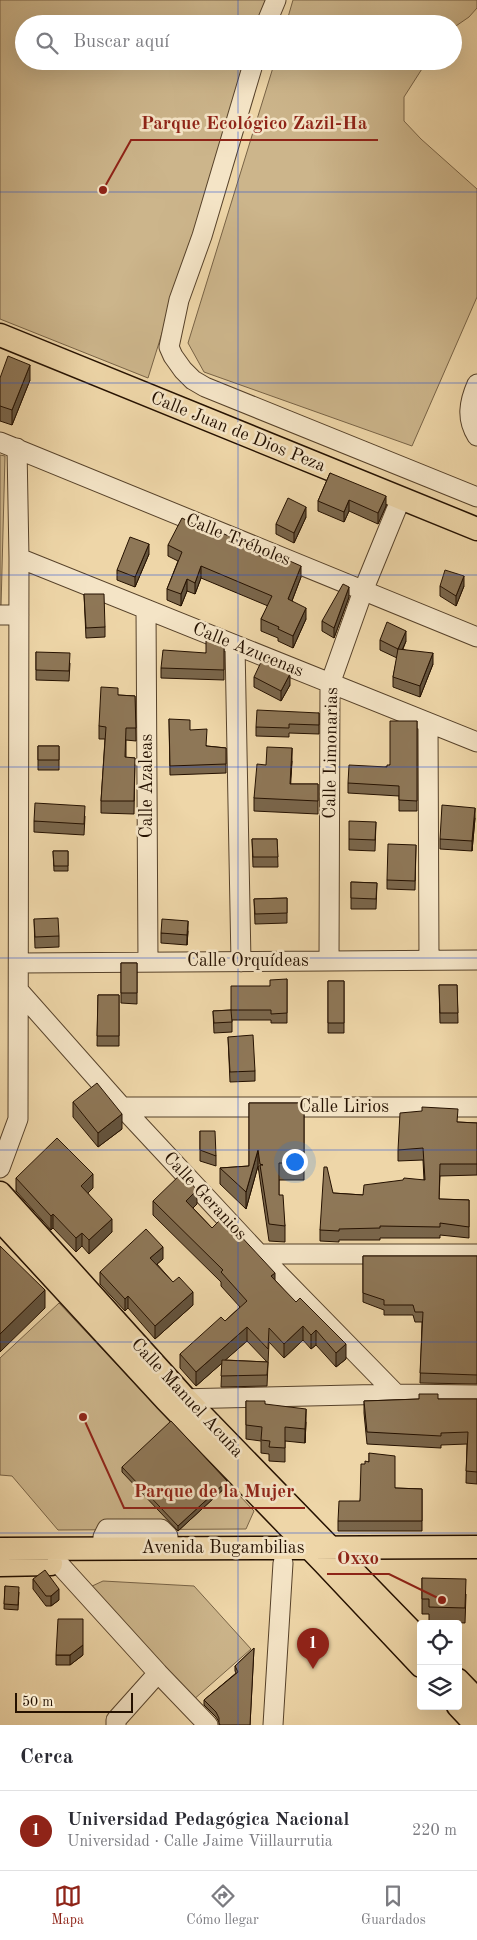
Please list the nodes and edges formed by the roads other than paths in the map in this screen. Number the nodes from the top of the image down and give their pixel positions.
1 (276, 0) edge
2 (270, 15) edge
3 (251, 70) edge
4 (0, 335) edge
5 (477, 384) edge
6 (477, 436) edge
7 (9, 445) edge
8 (401, 498) junction
9 (477, 498) edge
10 (477, 529) edge
11 (19, 558) junction
12 (363, 591) junction
13 (146, 610) junction
14 (0, 615) edge
15 (19, 615) junction
16 (477, 637) edge
17 (236, 645) junction
18 (330, 684) junction
19 (428, 723) junction
20 (477, 742) edge
21 (329, 960) junction
22 (429, 960) junction
23 (477, 960) edge
24 (148, 961) junction
25 (241, 962) junction
26 (20, 963) junction
27 (20, 992) junction
28 (122, 1107) junction
29 (477, 1107) edge
30 (0, 1168) edge
31 (0, 1194) edge
32 (0, 1220) edge
33 (259, 1254) junction
34 (477, 1254) edge
35 (396, 1394) junction
36 (477, 1395) edge
37 (176, 1399) junction
38 (477, 1547) edge
39 (0, 1549) edge
40 (327, 1555) junction
41 (57, 1557) junction
42 (283, 1563) junction
43 (477, 1563) edge
44 (0, 1565) edge
45 (417, 1637) edge
46 (420, 1665) edge
47 (158, 1673) junction
48 (462, 1684) edge
49 (477, 1700) edge
50 (462, 1710) edge
51 (116, 1725) edge
52 (208, 1725) edge
53 (274, 1725) edge
54 (476, 1725) edge

1 - 2 street
3 - 9 street
4 - 8 main road, Calle Juan de Dios Peza
5 - 6 street
7 - 11 street
7 - 12 street, Calle Tréboles
8 - 10 main road, Calle Juan de Dios Peza
8 - 12 street, Calle Limonarias
11 - 13 street, Calle Azucenas
11 - 15 street
12 - 16 street, Calle Tréboles
12 - 18 street, Calle Limonarias
13 - 17 street, Calle Azucenas
13 - 24 street, Calle Azaleas
14 - 15 street
15 - 26 street
17 - 18 street, Calle Azucenas
17 - 25 street
18 - 19 street, Calle Azucenas
18 - 21 street, Calle Limonarias
19 - 20 street, Calle Azucenas
19 - 22 street
21 - 22 street, Calle Orquídeas
21 - 25 street, Calle Orquídeas
22 - 23 street, Calle Orquídeas
24 - 25 street, Calle Orquídeas
24 - 26 street, Calle Orquídeas
26 - 27 street
27 - 28 street, Calle Geranios
27 - 30 street
28 - 29 street, Calle Lirios
28 - 33 street, Calle Geranios
31 - 37 main road, Calle Manuel Acuña
32 - 37 main road, Calle Manuel Acuña
33 - 34 street
33 - 35 street, Calle Geranios
35 - 36 street
35 - 37 street
37 - 40 main road, Calle Manuel Acuña
38 - 40 main road, Avenida Bugambilias
39 - 41 main road, Avenida Bugambilias
40 - 41 main road, Avenida Bugambilias
40 - 42 main road, Avenida Bugambilias
40 - 43 main road, Avenida Bugambilias
40 - 45 main road, Calle Manuel Acuña
40 - 46 main road, Calle Manuel Acuña
41 - 42 main road, Avenida Bugambilias
41 - 44 main road, Avenida Bugambilias
41 - 47 street
42 - 53 street
47 - 51 street
47 - 52 street
48 - 49 main road
50 - 54 main road

